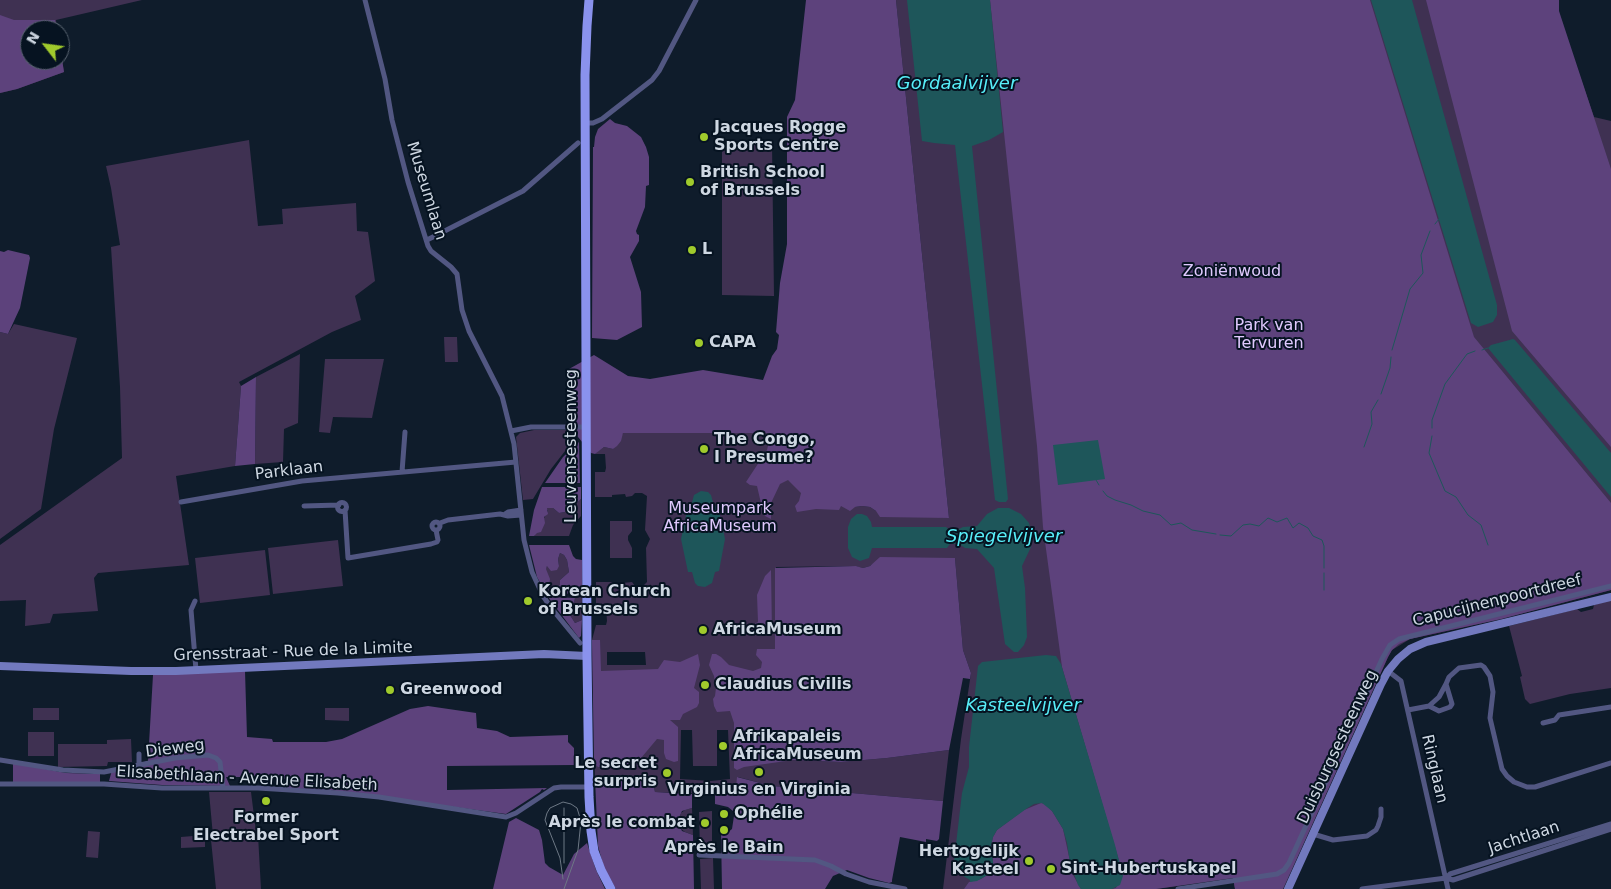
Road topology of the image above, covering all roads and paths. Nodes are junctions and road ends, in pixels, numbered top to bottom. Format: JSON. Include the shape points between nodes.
{"nodes":[{"id":1,"x":366,"y":0,"type":"edge"},
{"id":2,"x":590,"y":0,"type":"edge"},
{"id":3,"x":696,"y":0,"type":"edge"},
{"id":4,"x":586,"y":123,"type":"junction"},
{"id":5,"x":578,"y":143,"type":"dead end"},
{"id":6,"x":427,"y":240,"type":"junction"},
{"id":7,"x":586,"y":427,"type":"junction"},
{"id":8,"x":511,"y":431,"type":"junction"},
{"id":9,"x":405,"y":432,"type":"dead end"},
{"id":10,"x":516,"y":462,"type":"junction"},
{"id":11,"x":402,"y":472,"type":"junction"},
{"id":12,"x":181,"y":502,"type":"dead end"},
{"id":13,"x":304,"y":506,"type":"dead end"},
{"id":14,"x":521,"y":513,"type":"junction"},
{"id":15,"x":1611,"y":586,"type":"edge"},
{"id":16,"x":1611,"y":596,"type":"edge"},
{"id":17,"x":195,"y":601,"type":"dead end"},
{"id":18,"x":580,"y":643,"type":"dead end"},
{"id":19,"x":587,"y":656,"type":"junction"},
{"id":20,"x":0,"y":666,"type":"edge"},
{"id":21,"x":196,"y":670,"type":"junction"},
{"id":22,"x":1388,"y":671,"type":"junction"},
{"id":23,"x":1446,"y":684,"type":"junction"},
{"id":24,"x":1429,"y":706,"type":"junction"},
{"id":25,"x":1611,"y":707,"type":"edge"},
{"id":26,"x":1408,"y":710,"type":"junction"},
{"id":27,"x":1543,"y":723,"type":"dead end"},
{"id":28,"x":139,"y":754,"type":"dead end"},
{"id":29,"x":0,"y":760,"type":"edge"},
{"id":30,"x":1611,"y":763,"type":"edge"},
{"id":31,"x":139,"y":765,"type":"junction"},
{"id":32,"x":104,"y":772,"type":"junction"},
{"id":33,"x":0,"y":784,"type":"edge"},
{"id":34,"x":104,"y":784,"type":"junction"},
{"id":35,"x":589,"y":787,"type":"junction"},
{"id":36,"x":224,"y":788,"type":"junction"},
{"id":37,"x":1381,"y":808,"type":"dead end"},
{"id":38,"x":1611,"y":824,"type":"edge"},
{"id":39,"x":1611,"y":829,"type":"edge"},
{"id":40,"x":1313,"y":834,"type":"junction"},
{"id":41,"x":698,"y":855,"type":"dead end"},
{"id":42,"x":1446,"y":878,"type":"junction"},
{"id":43,"x":611,"y":889,"type":"edge"},
{"id":44,"x":905,"y":889,"type":"edge"},
{"id":45,"x":1178,"y":889,"type":"edge"},
{"id":46,"x":1288,"y":889,"type":"edge"},
{"id":47,"x":1362,"y":889,"type":"edge"},
{"id":48,"x":1448,"y":889,"type":"edge"},
{"id":49,"x":1452,"y":889,"type":"edge"}],
"edges":[{"from":1,"to":6,"type":"street","name":"Museumlaan","via":[[392,120]]},
{"from":2,"to":4,"type":"main road","name":"Leuvensesteenweg","via":[[585,49]]},
{"from":3,"to":4,"type":"street","via":[[652,80],[602,119]]},
{"from":4,"to":7,"type":"main road","name":"Leuvensesteenweg"},
{"from":5,"to":6,"type":"street","via":[[523,191]]},
{"from":6,"to":8,"type":"street","name":"Museumlaan","via":[[431,252],[457,274],[462,310],[469,331],[502,396]]},
{"from":7,"to":8,"type":"street","via":[[531,427]]},
{"from":7,"to":19,"type":"main road","name":"Leuvensesteenweg"},
{"from":8,"to":10,"type":"street","name":"Museumlaan"},
{"from":9,"to":11,"type":"street"},
{"from":10,"to":11,"type":"street","name":"Parklaan"},
{"from":10,"to":14,"type":"street","name":"Museumlaan"},
{"from":11,"to":12,"type":"street","name":"Parklaan","via":[[283,483]]},
{"from":13,"to":14,"type":"street","via":[[338,504],[339,510],[345,510],[348,558],[437,542],[433,523],[437,521]]},
{"from":14,"to":18,"type":"street","name":"Museumlaan","via":[[526,550],[536,583]]},
{"from":15,"to":45,"type":"street","name":"Capucijnenpoortdreef","via":[[1399,639],[1390,645],[1284,870],[1268,876]]},
{"from":16,"to":22,"type":"street","name":"Duisburgsesteenweg","via":[[1426,642],[1398,658]]},
{"from":17,"to":21,"type":"street","via":[[191,610]]},
{"from":19,"to":21,"type":"street","name":"Grensstraat - Rue de la Limite","via":[[544,654]]},
{"from":19,"to":35,"type":"main road","name":"Leuvensesteenweg"},
{"from":20,"to":21,"type":"street","name":"Grensstraat - Rue de la Limite"},
{"from":22,"to":26,"type":"street","name":"Ringlaan","via":[[1401,681]]},
{"from":22,"to":40,"type":"street","name":"Duisburgsesteenweg"},
{"from":23,"to":24,"type":"street"},
{"from":23,"to":24,"type":"street","via":[[1450,707],[1439,711]]},
{"from":23,"to":30,"type":"street","via":[[1459,668],[1481,665],[1487,671],[1493,692],[1490,718],[1502,769],[1514,782],[1534,787]]},
{"from":24,"to":26,"type":"street"},
{"from":25,"to":27,"type":"street","via":[[1559,714],[1555,720]]},
{"from":26,"to":42,"type":"street","name":"Ringlaan"},
{"from":28,"to":31,"type":"street"},
{"from":29,"to":32,"type":"street","name":"Dieweg","via":[[63,770]]},
{"from":31,"to":32,"type":"street","name":"Dieweg"},
{"from":31,"to":36,"type":"street","name":"Dieweg","via":[[175,758],[212,756],[221,765]]},
{"from":32,"to":34,"type":"street"},
{"from":33,"to":34,"type":"street","name":"Elisabethlaan - Avenue Elisabeth"},
{"from":34,"to":36,"type":"street","name":"Elisabethlaan - Avenue Elisabeth"},
{"from":35,"to":36,"type":"street","name":"Elisabethlaan - Avenue Elisabeth","via":[[554,788],[506,817],[361,795]]},
{"from":35,"to":43,"type":"main road","name":"Leuvensesteenweg","via":[[593,846]]},
{"from":37,"to":40,"type":"street","via":[[1376,830],[1367,836],[1333,840]]},
{"from":38,"to":42,"type":"street","name":"Jachtlaan","via":[[1450,874]]},
{"from":39,"to":42,"type":"street","name":"Jachtlaan","via":[[1452,880]]},
{"from":40,"to":46,"type":"street","name":"Duisburgsesteenweg"},
{"from":41,"to":44,"type":"street","via":[[816,860],[869,882]]},
{"from":42,"to":47,"type":"street","name":"Jachtlaan"},
{"from":42,"to":48,"type":"street","name":"Ringlaan"},
{"from":42,"to":49,"type":"street","name":"Ringlaan"}]}
